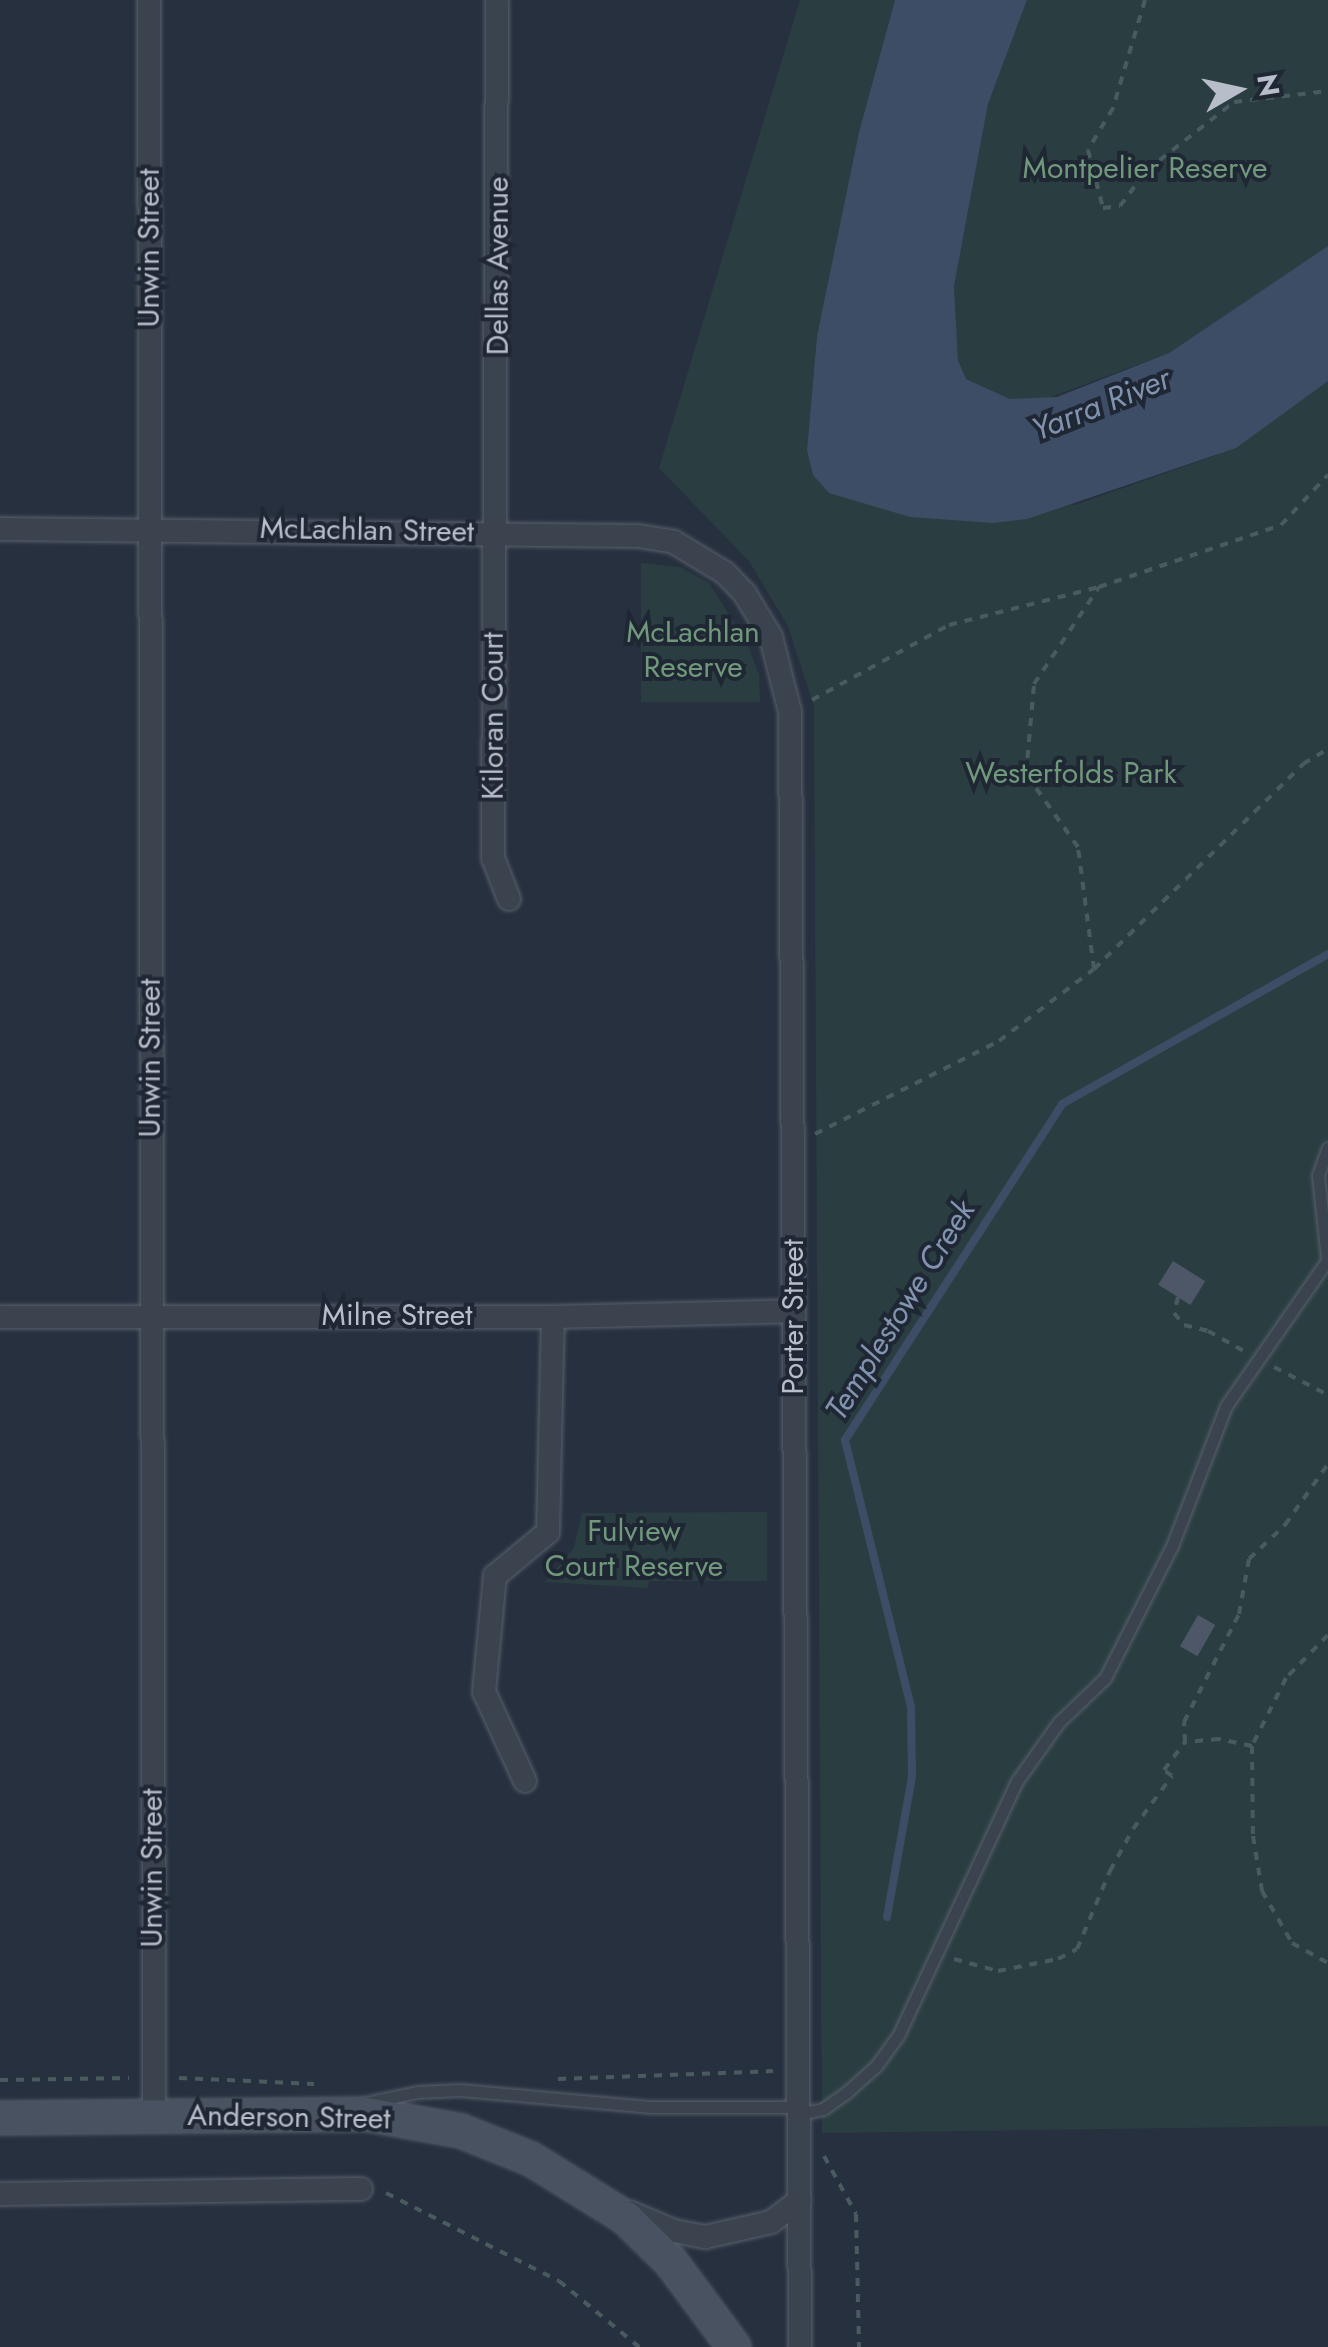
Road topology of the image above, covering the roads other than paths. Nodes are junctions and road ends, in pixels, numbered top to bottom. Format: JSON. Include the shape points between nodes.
{"nodes":[{"id":1,"x":149,"y":0,"type":"edge"},
{"id":2,"x":497,"y":0,"type":"edge"},
{"id":3,"x":149,"y":528,"type":"junction"},
{"id":4,"x":0,"y":529,"type":"edge"},
{"id":5,"x":495,"y":531,"type":"junction"},
{"id":6,"x":726,"y":573,"type":"joint"},
{"id":7,"x":509,"y":899,"type":"dead end"},
{"id":8,"x":1328,"y":1148,"type":"edge"},
{"id":9,"x":1328,"y":1259,"type":"edge"},
{"id":10,"x":793,"y":1310,"type":"junction"},
{"id":11,"x":151,"y":1314,"type":"junction"},
{"id":12,"x":554,"y":1317,"type":"junction"},
{"id":13,"x":0,"y":1318,"type":"edge"},
{"id":14,"x":525,"y":1780,"type":"dead end"},
{"id":15,"x":333,"y":2113,"type":"junction"},
{"id":16,"x":154,"y":2115,"type":"junction"},
{"id":17,"x":799,"y":2116,"type":"junction"},
{"id":18,"x":0,"y":2118,"type":"edge"},
{"id":19,"x":361,"y":2188,"type":"road end"},
{"id":20,"x":0,"y":2194,"type":"edge"},
{"id":21,"x":594,"y":2196,"type":"junction"},
{"id":22,"x":800,"y":2200,"type":"junction"},
{"id":23,"x":734,"y":2347,"type":"edge"},
{"id":24,"x":800,"y":2347,"type":"edge"}],
"edges":[{"from":1,"to":3,"type":"street","name":"Unwin Street"},
{"from":2,"to":5,"type":"street","name":"Dellas Avenue"},
{"from":3,"to":4,"type":"street","name":"McLachlan Street"},
{"from":3,"to":5,"type":"street","name":"McLachlan Street"},
{"from":3,"to":11,"type":"street","name":"Unwin Street"},
{"from":5,"to":6,"type":"street","name":"McLachlan Street","via":[[674,542]]},
{"from":5,"to":7,"type":"street","name":"Kiloran Court","via":[[494,858]]},
{"from":6,"to":10,"type":"street","name":"Porter Street","via":[[772,636],[790,712]]},
{"from":8,"to":9,"type":"lane","via":[[1318,1175]]},
{"from":9,"to":17,"type":"lane","via":[[1226,1406],[1172,1546],[1106,1678],[1060,1722],[1017,1781],[898,2036],[876,2066],[823,2109]]},
{"from":10,"to":12,"type":"street","name":"Milne Street"},
{"from":10,"to":17,"type":"street","name":"Porter Street"},
{"from":11,"to":12,"type":"street","name":"Milne Street"},
{"from":11,"to":13,"type":"street","name":"Milne Street"},
{"from":11,"to":16,"type":"street","name":"Unwin Street"},
{"from":12,"to":14,"type":"street","via":[[548,1532],[495,1576],[484,1692]]},
{"from":15,"to":16,"type":"main road","name":"Anderson Street"},
{"from":15,"to":17,"type":"lane","via":[[408,2094],[460,2090]]},
{"from":15,"to":21,"type":"main road","name":"Anderson Street","via":[[392,2116],[462,2131],[505,2146]]},
{"from":16,"to":18,"type":"main road","name":"Anderson Street"},
{"from":17,"to":22,"type":"street","name":"Porter Street"},
{"from":19,"to":20,"type":"street"},
{"from":21,"to":22,"type":"street","via":[[674,2231],[705,2237],[763,2225]]},
{"from":21,"to":23,"type":"main road","name":"Anderson Street","via":[[672,2262]]},
{"from":22,"to":24,"type":"street","name":"Porter Street"}]}
